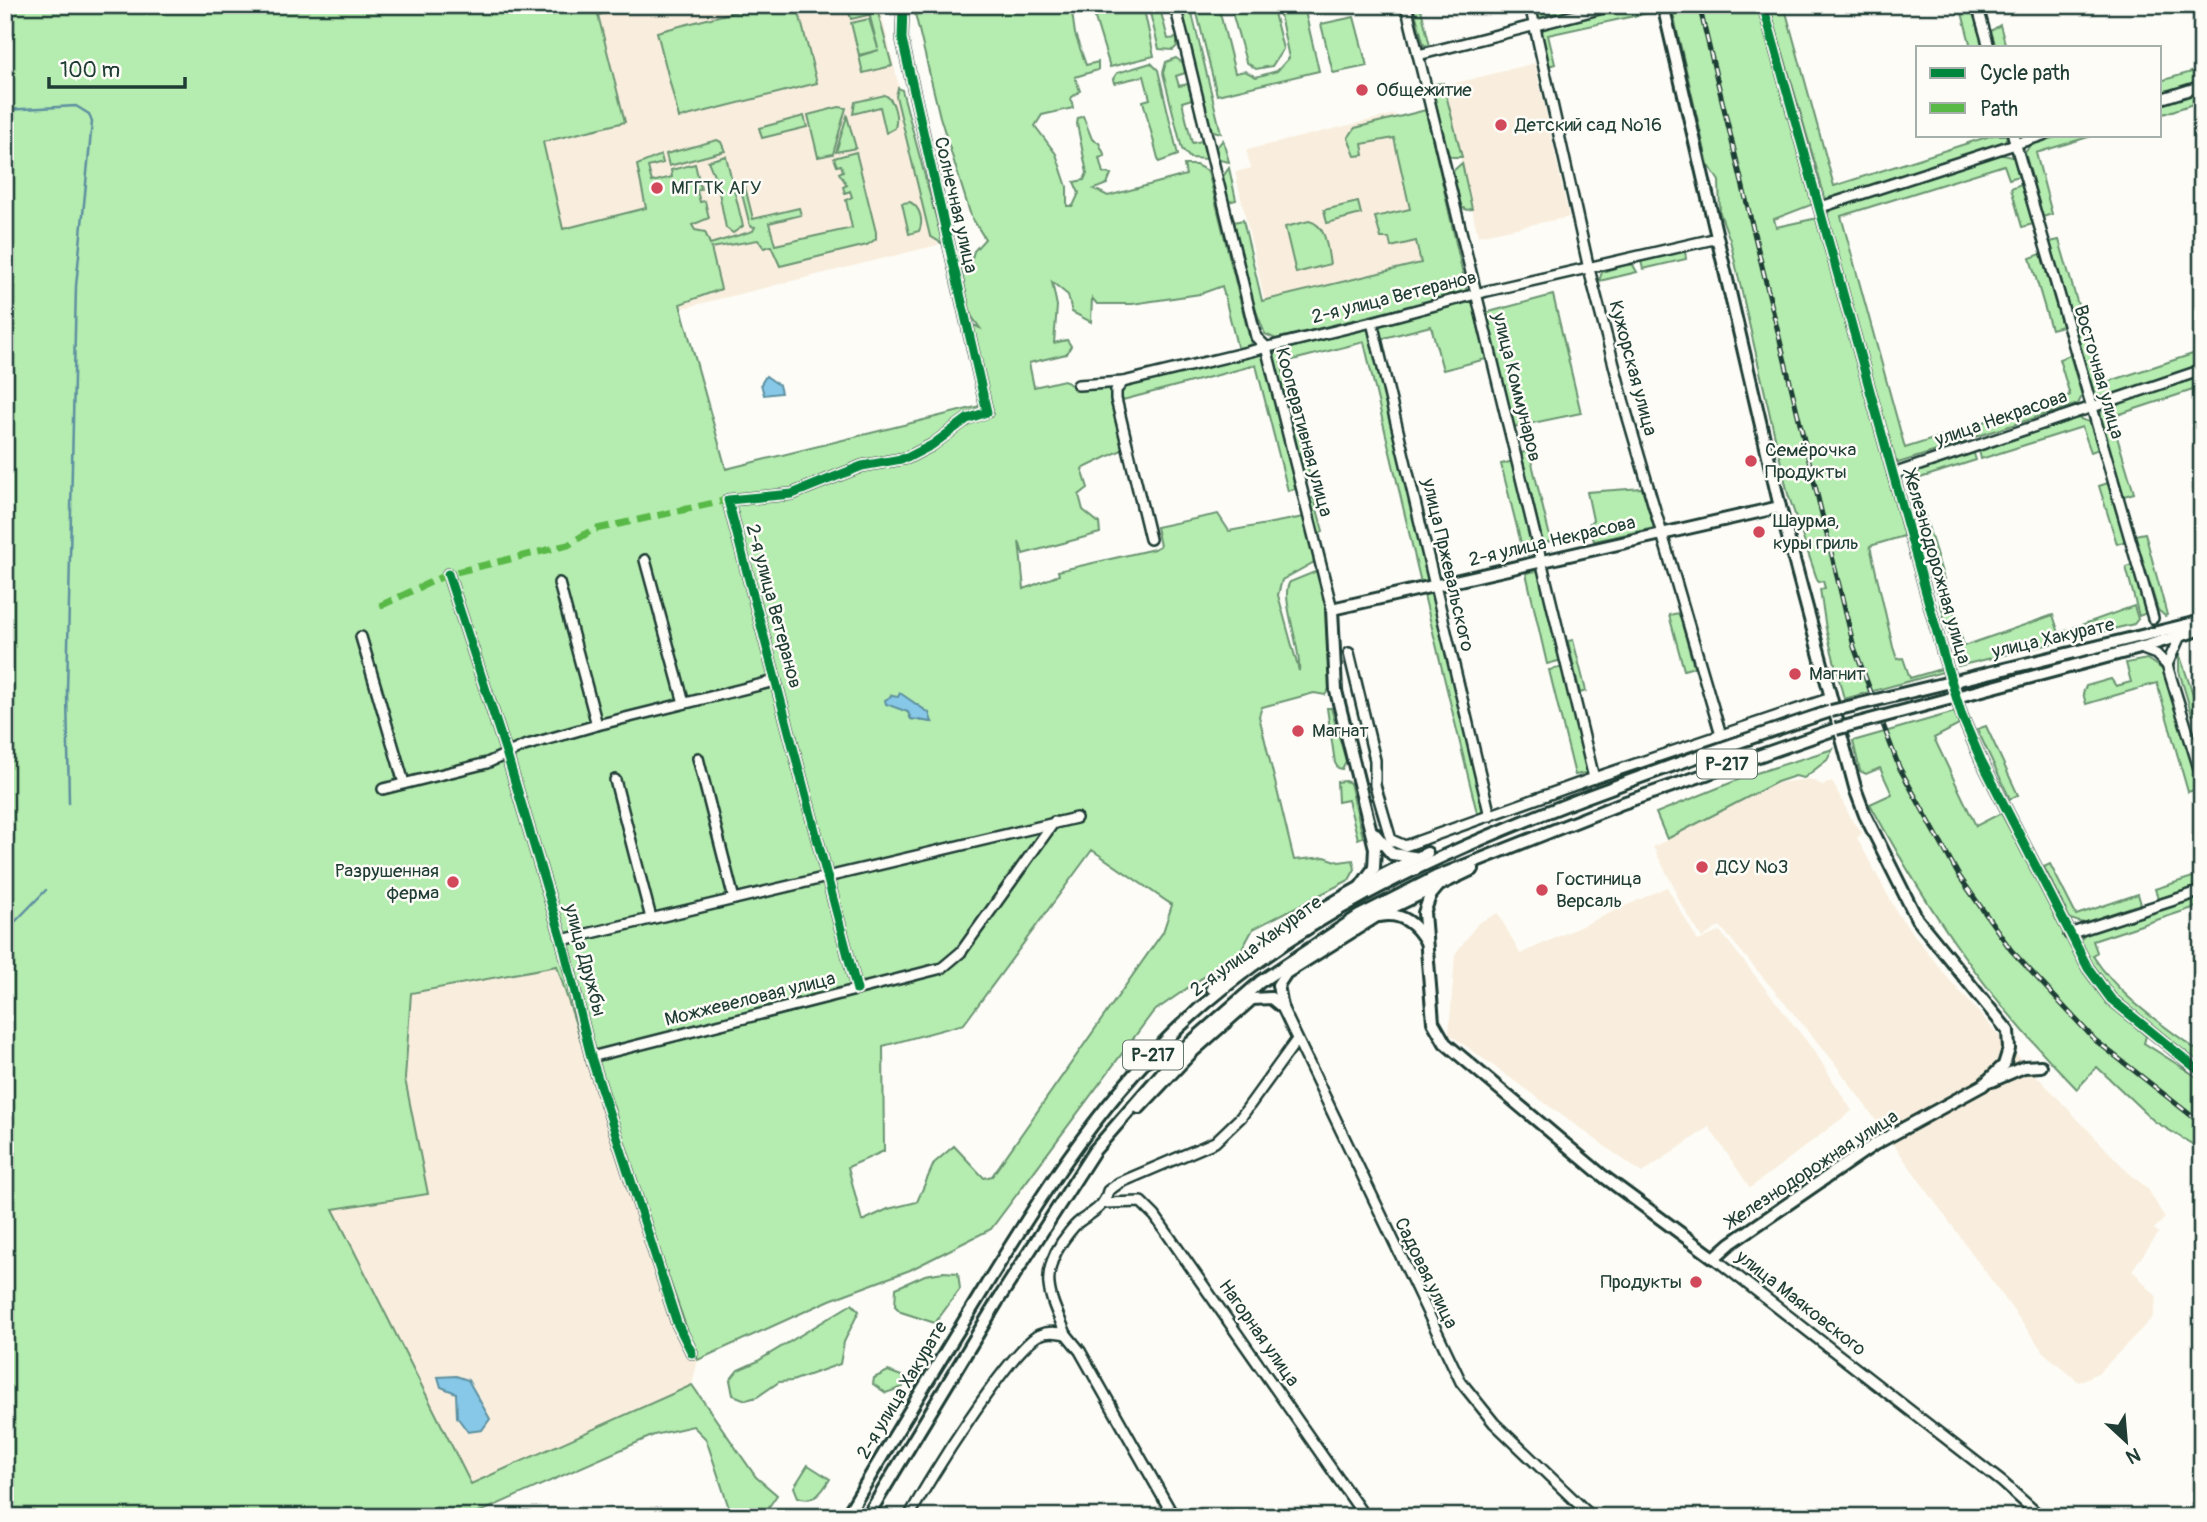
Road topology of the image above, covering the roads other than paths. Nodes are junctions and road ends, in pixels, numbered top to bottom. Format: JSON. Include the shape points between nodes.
{"nodes":[{"id":1,"x":903,"y":5,"type":"edge"},
{"id":2,"x":1175,"y":5,"type":"edge"},
{"id":3,"x":1406,"y":5,"type":"edge"},
{"id":4,"x":1530,"y":5,"type":"edge"},
{"id":5,"x":1615,"y":5,"type":"edge"},
{"id":6,"x":1663,"y":5,"type":"edge"},
{"id":7,"x":1763,"y":5,"type":"edge"},
{"id":8,"x":1978,"y":5,"type":"edge"},
{"id":9,"x":1535,"y":26,"type":"junction"},
{"id":10,"x":1989,"y":46,"type":"edge"},
{"id":11,"x":1418,"y":55,"type":"junction"},
{"id":12,"x":2202,"y":86,"type":"edge"},
{"id":13,"x":2162,"y":98,"type":"edge"},
{"id":14,"x":2036,"y":136,"type":"edge"},
{"id":15,"x":2014,"y":139,"type":"edge"},
{"id":16,"x":1821,"y":207,"type":"junction"},
{"id":17,"x":1718,"y":238,"type":"junction"},
{"id":18,"x":1589,"y":269,"type":"junction"},
{"id":19,"x":1477,"y":294,"type":"junction"},
{"id":20,"x":1373,"y":322,"type":"junction"},
{"id":21,"x":1266,"y":347,"type":"junction"},
{"id":22,"x":2202,"y":370,"type":"edge"},
{"id":23,"x":1123,"y":382,"type":"junction"},
{"id":24,"x":1078,"y":386,"type":"dead end"},
{"id":25,"x":2091,"y":406,"type":"junction"},
{"id":26,"x":987,"y":412,"type":"joint"},
{"id":27,"x":1893,"y":474,"type":"junction"},
{"id":28,"x":1780,"y":507,"type":"junction"},
{"id":29,"x":1661,"y":533,"type":"junction"},
{"id":30,"x":1150,"y":539,"type":"dead end"},
{"id":31,"x":645,"y":560,"type":"dead end"},
{"id":32,"x":1542,"y":560,"type":"junction"},
{"id":33,"x":448,"y":574,"type":"dead end"},
{"id":34,"x":559,"y":583,"type":"dead end"},
{"id":35,"x":1435,"y":587,"type":"junction"},
{"id":36,"x":1332,"y":609,"type":"junction"},
{"id":37,"x":2153,"y":618,"type":"junction"},
{"id":38,"x":2202,"y":621,"type":"edge"},
{"id":39,"x":2202,"y":629,"type":"edge"},
{"id":40,"x":2177,"y":633,"type":"junction"},
{"id":41,"x":362,"y":637,"type":"dead end"},
{"id":42,"x":2139,"y":640,"type":"junction"},
{"id":43,"x":1349,"y":653,"type":"dead end"},
{"id":44,"x":2167,"y":665,"type":"junction"},
{"id":45,"x":775,"y":681,"type":"junction"},
{"id":46,"x":1831,"y":698,"type":"junction"},
{"id":47,"x":684,"y":703,"type":"junction"},
{"id":48,"x":1831,"y":711,"type":"joint"},
{"id":49,"x":597,"y":725,"type":"junction"},
{"id":50,"x":1836,"y":729,"type":"joint"},
{"id":51,"x":1721,"y":735,"type":"junction"},
{"id":52,"x":507,"y":755,"type":"junction"},
{"id":53,"x":698,"y":758,"type":"dead end"},
{"id":54,"x":1594,"y":778,"type":"junction"},
{"id":55,"x":2202,"y":778,"type":"edge"},
{"id":56,"x":615,"y":780,"type":"dead end"},
{"id":57,"x":404,"y":783,"type":"junction"},
{"id":58,"x":383,"y":789,"type":"dead end"},
{"id":59,"x":1490,"y":816,"type":"junction"},
{"id":60,"x":1076,"y":818,"type":"dead end"},
{"id":61,"x":1054,"y":822,"type":"junction"},
{"id":62,"x":1372,"y":831,"type":"junction"},
{"id":63,"x":1498,"y":832,"type":"junction"},
{"id":64,"x":1504,"y":849,"type":"junction"},
{"id":65,"x":1427,"y":853,"type":"junction"},
{"id":66,"x":825,"y":877,"type":"junction"},
{"id":67,"x":1440,"y":884,"type":"junction"},
{"id":68,"x":1360,"y":886,"type":"junction"},
{"id":69,"x":2202,"y":891,"type":"edge"},
{"id":70,"x":1350,"y":896,"type":"junction"},
{"id":71,"x":734,"y":899,"type":"junction"},
{"id":72,"x":651,"y":918,"type":"junction"},
{"id":73,"x":1364,"y":920,"type":"junction"},
{"id":74,"x":2070,"y":934,"type":"junction"},
{"id":75,"x":562,"y":940,"type":"junction"},
{"id":76,"x":1430,"y":952,"type":"junction"},
{"id":77,"x":1286,"y":973,"type":"junction"},
{"id":78,"x":857,"y":990,"type":"junction"},
{"id":79,"x":1252,"y":999,"type":"junction"},
{"id":80,"x":1282,"y":1007,"type":"junction"},
{"id":81,"x":1296,"y":1041,"type":"junction"},
{"id":82,"x":591,"y":1058,"type":"junction"},
{"id":83,"x":2041,"y":1066,"type":"dead end"},
{"id":84,"x":2202,"y":1073,"type":"edge"},
{"id":85,"x":1983,"y":1085,"type":"junction"},
{"id":86,"x":1076,"y":1178,"type":"junction"},
{"id":87,"x":1105,"y":1203,"type":"junction"},
{"id":88,"x":1714,"y":1258,"type":"junction"},
{"id":89,"x":1066,"y":1334,"type":"junction"},
{"id":90,"x":692,"y":1353,"type":"dead end"},
{"id":91,"x":927,"y":1419,"type":"junction"},
{"id":92,"x":912,"y":1515,"type":"edge"},
{"id":93,"x":846,"y":1517,"type":"edge"},
{"id":94,"x":867,"y":1517,"type":"edge"},
{"id":95,"x":875,"y":1517,"type":"edge"},
{"id":96,"x":1174,"y":1517,"type":"edge"},
{"id":97,"x":1366,"y":1517,"type":"edge"},
{"id":98,"x":1592,"y":1517,"type":"edge"},
{"id":99,"x":2041,"y":1517,"type":"edge"}],
"edges":[{"from":1,"to":26,"type":"street","name":"Солнечная улица","via":[[902,39]]},
{"from":2,"to":21,"type":"street","name":"Кооперативная улица","via":[[1256,337]]},
{"from":3,"to":11,"type":"street","name":"улица Коммунаров"},
{"from":4,"to":9,"type":"street","name":"Кужорская улица"},
{"from":5,"to":9,"type":"street"},
{"from":6,"to":17,"type":"main road","name":"Железнодорожная улица"},
{"from":7,"to":16,"type":"street","name":"Железнодорожная улица"},
{"from":8,"to":10,"type":"street"},
{"from":9,"to":11,"type":"street"},
{"from":9,"to":18,"type":"street","name":"Кужорская улица"},
{"from":11,"to":19,"type":"street","name":"улица Коммунаров"},
{"from":12,"to":13,"type":"street"},
{"from":14,"to":15,"type":"street"},
{"from":15,"to":16,"type":"street"},
{"from":15,"to":25,"type":"street","name":"Восточная улица"},
{"from":16,"to":27,"type":"street","name":"Железнодорожная улица"},
{"from":17,"to":18,"type":"street","name":"2-я улица Ветеранов"},
{"from":17,"to":28,"type":"main road","name":"Железнодорожная улица"},
{"from":18,"to":19,"type":"street","name":"2-я улица Ветеранов"},
{"from":18,"to":29,"type":"street","name":"Кужорская улица"},
{"from":19,"to":20,"type":"street","name":"2-я улица Ветеранов"},
{"from":19,"to":32,"type":"street","name":"улица Коммунаров"},
{"from":20,"to":21,"type":"street","name":"2-я улица Ветеранов"},
{"from":20,"to":35,"type":"street","name":"улица Пржевальского"},
{"from":21,"to":23,"type":"street","name":"2-я улица Ветеранов"},
{"from":21,"to":36,"type":"street","name":"Кооперативная улица"},
{"from":22,"to":25,"type":"street","name":"улица Некрасова"},
{"from":23,"to":24,"type":"street","name":"2-я улица Ветеранов"},
{"from":23,"to":30,"type":"street","via":[[1116,399]]},
{"from":25,"to":27,"type":"street","name":"улица Некрасова"},
{"from":25,"to":37,"type":"street","name":"Восточная улица"},
{"from":26,"to":45,"type":"street","name":"2-я улица Ветеранов","via":[[967,419],[907,458],[862,466],[792,494],[728,500]]},
{"from":27,"to":74,"type":"street","name":"Железнодорожная улица","via":[[1966,727]]},
{"from":28,"to":29,"type":"main road","name":"2-я улица Некрасова"},
{"from":28,"to":46,"type":"main road","name":"Железнодорожная улица"},
{"from":29,"to":32,"type":"main road","name":"2-я улица Некрасова"},
{"from":29,"to":51,"type":"street","name":"Кужорская улица"},
{"from":31,"to":47,"type":"street"},
{"from":32,"to":35,"type":"main road","name":"2-я улица Некрасова"},
{"from":32,"to":54,"type":"street","name":"улица Коммунаров"},
{"from":33,"to":52,"type":"street","name":"улица Дружбы"},
{"from":34,"to":49,"type":"street"},
{"from":35,"to":36,"type":"main road","name":"2-я улица Некрасова"},
{"from":35,"to":59,"type":"street","name":"улица Пржевальского"},
{"from":36,"to":62,"type":"main road","name":"Кооперативная улица","via":[[1336,691]]},
{"from":37,"to":40,"type":"street"},
{"from":37,"to":42,"type":"street"},
{"from":38,"to":40,"type":"main road","name":"улица Хакурате"},
{"from":39,"to":40,"type":"main road","name":"улица Хакурате"},
{"from":40,"to":42,"type":"main road","name":"улица Хакурате"},
{"from":40,"to":44,"type":"street"},
{"from":41,"to":57,"type":"street"},
{"from":42,"to":44,"type":"street"},
{"from":42,"to":48,"type":"main road","name":"улица Хакурате","bridge":true},
{"from":42,"to":50,"type":"main road","name":"улица Хакурате","bridge":true},
{"from":43,"to":59,"type":"street","via":[[1375,760],[1375,785],[1391,840],[1405,846]]},
{"from":44,"to":55,"type":"street"},
{"from":45,"to":47,"type":"street"},
{"from":45,"to":66,"type":"street","name":"2-я улица Ветеранов"},
{"from":46,"to":51,"type":"street"},
{"from":46,"to":85,"type":"main road","name":"Железнодорожная улица","via":[[1865,815],[1917,919],[2008,1031],[2004,1065]]},
{"from":47,"to":49,"type":"street"},
{"from":48,"to":63,"type":"main road","name":"2-я улица Хакурате","number":"Р-217"},
{"from":49,"to":52,"type":"street"},
{"from":50,"to":64,"type":"main road","name":"2-я улица Хакурате","number":"Р-217"},
{"from":51,"to":54,"type":"street"},
{"from":52,"to":57,"type":"street"},
{"from":52,"to":75,"type":"street","name":"улица Дружбы"},
{"from":53,"to":71,"type":"street"},
{"from":54,"to":59,"type":"street"},
{"from":56,"to":72,"type":"street"},
{"from":57,"to":58,"type":"street"},
{"from":60,"to":61,"type":"street"},
{"from":61,"to":66,"type":"street"},
{"from":61,"to":78,"type":"street","name":"Можжевеловая улица","via":[[952,962]]},
{"from":62,"to":65,"type":"main road","via":[[1392,854],[1409,858]]},
{"from":62,"to":68,"type":"main road","via":[[1374,868]]},
{"from":63,"to":65,"type":"main road"},
{"from":63,"to":70,"type":"main road","name":"2-я улица Хакурате","number":"Р-217"},
{"from":64,"to":67,"type":"main road"},
{"from":64,"to":73,"type":"main road","name":"2-я улица Хакурате","number":"Р-217","via":[[1436,877]]},
{"from":65,"to":68,"type":"main road"},
{"from":66,"to":71,"type":"street"},
{"from":66,"to":78,"type":"street","name":"2-я улица Ветеранов"},
{"from":67,"to":73,"type":"main road"},
{"from":67,"to":76,"type":"main road","name":"улица Маяковского","via":[[1426,904]]},
{"from":68,"to":70,"type":"main road"},
{"from":69,"to":74,"type":"street"},
{"from":70,"to":93,"type":"main road","name":"2-я улица Хакурате","number":"Р-217","via":[[1216,993],[1171,1035],[1092,1125]]},
{"from":71,"to":72,"type":"street"},
{"from":72,"to":75,"type":"street"},
{"from":73,"to":76,"type":"main road","via":[[1388,914],[1402,917],[1415,926]]},
{"from":73,"to":77,"type":"main road"},
{"from":73,"to":86,"type":"main road","name":"2-я улица Хакурате","number":"Р-217","via":[[1278,969],[1215,1019],[1144,1091]]},
{"from":74,"to":84,"type":"street","name":"Железнодорожная улица","via":[[2111,999]]},
{"from":75,"to":82,"type":"street","name":"улица Дружбы"},
{"from":76,"to":88,"type":"main road","name":"улица Маяковского","via":[[1433,1022],[1445,1043],[1603,1176]]},
{"from":77,"to":79,"type":"main road"},
{"from":77,"to":80,"type":"main road","via":[[1278,985]]},
{"from":78,"to":82,"type":"street","name":"Можжевеловая улица"},
{"from":79,"to":80,"type":"main road","via":[[1271,998]]},
{"from":79,"to":86,"type":"main road","via":[[1191,1053]]},
{"from":80,"to":81,"type":"street","name":"Садовая улица"},
{"from":81,"to":87,"type":"street","via":[[1229,1131],[1199,1150],[1119,1183],[1108,1191]]},
{"from":81,"to":98,"type":"street","name":"Садовая улица","via":[[1461,1382],[1494,1423]]},
{"from":82,"to":90,"type":"street","name":"улица Дружбы","via":[[677,1323]]},
{"from":83,"to":85,"type":"main road","via":[[2024,1067]]},
{"from":85,"to":88,"type":"main road","name":"Железнодорожная улица","via":[[1875,1144]]},
{"from":86,"to":91,"type":"main road","name":"2-я улица Хакурате","number":"Р-217"},
{"from":87,"to":89,"type":"street","via":[[1073,1226],[1047,1274]]},
{"from":87,"to":97,"type":"street","name":"Нагорная улица","via":[[1141,1202],[1155,1216]]},
{"from":88,"to":99,"type":"street","name":"улица Маяковского"},
{"from":89,"to":92,"type":"street","via":[[1040,1335],[1019,1353],[965,1428]]},
{"from":89,"to":96,"type":"street"},
{"from":91,"to":94,"type":"main road","name":"2-я улица Хакурате","number":"Р-217"},
{"from":91,"to":95,"type":"street"}]}
